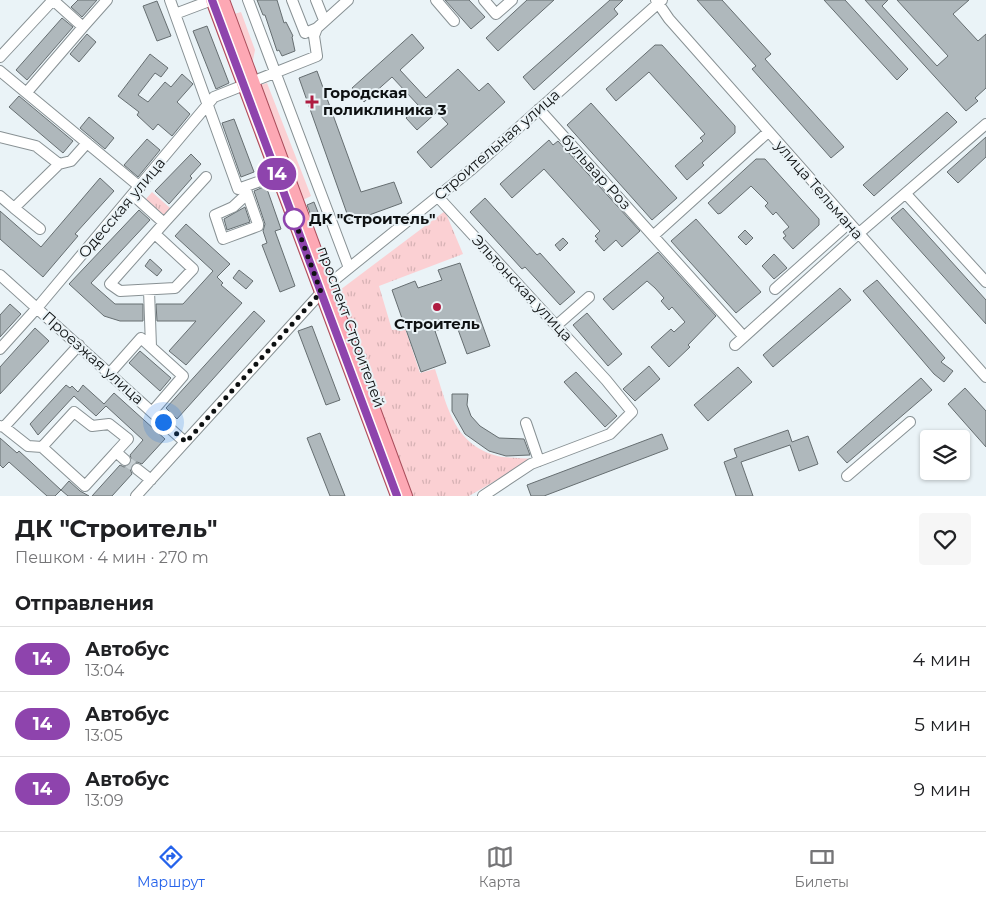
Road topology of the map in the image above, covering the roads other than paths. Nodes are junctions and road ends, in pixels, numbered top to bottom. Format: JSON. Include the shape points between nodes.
{"nodes":[{"id":1,"x":53,"y":0,"type":"edge"},
{"id":2,"x":107,"y":0,"type":"edge"},
{"id":3,"x":170,"y":0,"type":"edge"},
{"id":4,"x":212,"y":0,"type":"edge"},
{"id":5,"x":223,"y":0,"type":"edge"},
{"id":6,"x":248,"y":0,"type":"edge"},
{"id":7,"x":292,"y":0,"type":"edge"},
{"id":8,"x":316,"y":0,"type":"edge"},
{"id":9,"x":348,"y":0,"type":"edge"},
{"id":10,"x":436,"y":0,"type":"edge"},
{"id":11,"x":484,"y":0,"type":"edge"},
{"id":12,"x":512,"y":0,"type":"edge"},
{"id":13,"x":659,"y":1,"type":"edge"},
{"id":14,"x":175,"y":14,"type":"junction"},
{"id":15,"x":454,"y":21,"type":"dead end"},
{"id":16,"x":320,"y":24,"type":"junction"},
{"id":17,"x":83,"y":27,"type":"junction"},
{"id":18,"x":0,"y":57,"type":"edge"},
{"id":19,"x":0,"y":71,"type":"edge"},
{"id":20,"x":275,"y":72,"type":"junction"},
{"id":21,"x":248,"y":83,"type":"junction"},
{"id":22,"x":27,"y":92,"type":"junction"},
{"id":23,"x":208,"y":104,"type":"junction"},
{"id":24,"x":539,"y":109,"type":"junction"},
{"id":25,"x":986,"y":124,"type":"edge"},
{"id":26,"x":768,"y":132,"type":"junction"},
{"id":27,"x":0,"y":137,"type":"edge"},
{"id":28,"x":87,"y":143,"type":"junction"},
{"id":29,"x":59,"y":164,"type":"junction"},
{"id":30,"x":277,"y":175,"type":"junction"},
{"id":31,"x":206,"y":177,"type":"dead end"},
{"id":32,"x":246,"y":190,"type":"junction"},
{"id":33,"x":136,"y":191,"type":"junction"},
{"id":34,"x":906,"y":194,"type":"junction"},
{"id":35,"x":0,"y":196,"type":"edge"},
{"id":36,"x":438,"y":197,"type":"junction"},
{"id":37,"x":14,"y":208,"type":"junction"},
{"id":38,"x":164,"y":223,"type":"junction"},
{"id":39,"x":849,"y":223,"type":"junction"},
{"id":40,"x":40,"y":229,"type":"dead end"},
{"id":41,"x":155,"y":234,"type":"junction"},
{"id":42,"x":858,"y":234,"type":"junction"},
{"id":43,"x":653,"y":236,"type":"junction"},
{"id":44,"x":350,"y":268,"type":"junction"},
{"id":45,"x":0,"y":274,"type":"edge"},
{"id":46,"x":986,"y":282,"type":"edge"},
{"id":47,"x":324,"y":289,"type":"junction"},
{"id":48,"x":775,"y":289,"type":"dead end"},
{"id":49,"x":149,"y":290,"type":"junction"},
{"id":50,"x":589,"y":297,"type":"dead end"},
{"id":51,"x":37,"y":308,"type":"junction"},
{"id":52,"x":557,"y":326,"type":"junction"},
{"id":53,"x":744,"y":337,"type":"junction"},
{"id":54,"x":79,"y":345,"type":"junction"},
{"id":55,"x":735,"y":345,"type":"dead end"},
{"id":56,"x":151,"y":347,"type":"junction"},
{"id":57,"x":0,"y":348,"type":"edge"},
{"id":58,"x":110,"y":373,"type":"junction"},
{"id":59,"x":986,"y":377,"type":"edge"},
{"id":60,"x":152,"y":412,"type":"junction"},
{"id":61,"x":910,"y":422,"type":"dead end"},
{"id":62,"x":526,"y":423,"type":"dead end"},
{"id":63,"x":2,"y":427,"type":"edge"},
{"id":64,"x":186,"y":442,"type":"junction"},
{"id":65,"x":42,"y":447,"type":"junction"},
{"id":66,"x":116,"y":452,"type":"junction"},
{"id":67,"x":125,"y":460,"type":"tunnel mouth"},
{"id":68,"x":539,"y":462,"type":"junction"},
{"id":69,"x":137,"y":469,"type":"tunnel mouth"},
{"id":70,"x":847,"y":476,"type":"dead end"},
{"id":71,"x":151,"y":480,"type":"junction"},
{"id":72,"x":136,"y":496,"type":"edge"},
{"id":73,"x":397,"y":496,"type":"edge"},
{"id":74,"x":406,"y":496,"type":"edge"},
{"id":75,"x":483,"y":496,"type":"edge"}],
"edges":[{"from":1,"to":17,"type":"street"},
{"from":1,"to":18,"type":"street"},
{"from":2,"to":17,"type":"street"},
{"from":3,"to":14,"type":"street"},
{"from":4,"to":14,"type":"street"},
{"from":4,"to":21,"type":"main road","name":"проспект Строителей"},
{"from":5,"to":21,"type":"main road","name":"проспект Строителей"},
{"from":6,"to":20,"type":"street"},
{"from":7,"to":16,"type":"street","via":[[305,33]]},
{"from":8,"to":16,"type":"street"},
{"from":9,"to":16,"type":"street"},
{"from":10,"to":15,"type":"street"},
{"from":11,"to":12,"type":"street","via":[[496,14]]},
{"from":13,"to":24,"type":"street","name":"Строительная улица"},
{"from":13,"to":26,"type":"street","name":"улица Тельмана","via":[[669,19]]},
{"from":14,"to":23,"type":"street"},
{"from":16,"to":20,"type":"street","name":"Одесская улица","via":[[314,36],[316,56]]},
{"from":17,"to":22,"type":"street"},
{"from":19,"to":22,"type":"street"},
{"from":20,"to":21,"type":"street","name":"Одесская улица"},
{"from":20,"to":44,"type":"street"},
{"from":21,"to":23,"type":"street","name":"Одесская улица","via":[[214,97]]},
{"from":21,"to":30,"type":"main road","name":"проспект Строителей"},
{"from":21,"to":47,"type":"main road","name":"проспект Строителей"},
{"from":22,"to":28,"type":"street"},
{"from":23,"to":32,"type":"street","via":[[238,189]]},
{"from":23,"to":33,"type":"street","name":"Одесская улица"},
{"from":24,"to":36,"type":"street","name":"Строительная улица"},
{"from":24,"to":43,"type":"street","name":"бульвар Роз"},
{"from":25,"to":34,"type":"street"},
{"from":26,"to":39,"type":"street","name":"улица Тельмана"},
{"from":26,"to":43,"type":"street"},
{"from":27,"to":29,"type":"street","via":[[36,146]]},
{"from":28,"to":29,"type":"street","via":[[71,161]]},
{"from":28,"to":33,"type":"street"},
{"from":29,"to":37,"type":"street"},
{"from":30,"to":32,"type":"street"},
{"from":30,"to":47,"type":"main road","name":"проспект Строителей"},
{"from":31,"to":38,"type":"street"},
{"from":32,"to":32,"type":"street","via":[[258,226],[223,239],[215,215],[233,207]]},
{"from":33,"to":38,"type":"street"},
{"from":33,"to":51,"type":"street","name":"Одесская улица"},
{"from":34,"to":42,"type":"street"},
{"from":34,"to":46,"type":"street"},
{"from":35,"to":37,"type":"street"},
{"from":36,"to":44,"type":"street","name":"Строительная улица"},
{"from":36,"to":52,"type":"street","name":"Эльтонская улица"},
{"from":37,"to":40,"type":"street"},
{"from":38,"to":41,"type":"street"},
{"from":39,"to":42,"type":"street","name":"улица Тельмана"},
{"from":39,"to":48,"type":"street"},
{"from":41,"to":49,"type":"street","via":[[193,269],[175,288]]},
{"from":41,"to":49,"type":"street","via":[[110,284],[120,291]]},
{"from":42,"to":53,"type":"street"},
{"from":42,"to":59,"type":"street","name":"улица Тельмана"},
{"from":43,"to":53,"type":"street","name":"бульвар Роз"},
{"from":44,"to":47,"type":"street","name":"Строительная улица"},
{"from":45,"to":51,"type":"street","name":"Проезжая улица"},
{"from":47,"to":64,"type":"street","name":"Строительная улица"},
{"from":47,"to":73,"type":"main road","name":"проспект Строителей"},
{"from":47,"to":74,"type":"main road","name":"проспект Строителей"},
{"from":49,"to":56,"type":"street"},
{"from":50,"to":52,"type":"street"},
{"from":51,"to":54,"type":"street","name":"Проезжая улица"},
{"from":51,"to":57,"type":"street","name":"Одесская улица"},
{"from":52,"to":68,"type":"street","name":"Эльтонская улица","via":[[632,412],[610,434]]},
{"from":53,"to":55,"type":"street"},
{"from":54,"to":58,"type":"street","name":"Проезжая улица"},
{"from":54,"to":63,"type":"street"},
{"from":56,"to":58,"type":"street","via":[[141,338]]},
{"from":56,"to":60,"type":"street","via":[[183,376]]},
{"from":58,"to":60,"type":"street","name":"Проезжая улица"},
{"from":60,"to":64,"type":"street","name":"Проезжая улица"},
{"from":61,"to":70,"type":"street"},
{"from":62,"to":68,"type":"street"},
{"from":63,"to":65,"type":"street","via":[[28,446]]},
{"from":64,"to":71,"type":"street","name":"Строительная улица"},
{"from":65,"to":66,"type":"street","via":[[85,486]]},
{"from":65,"to":66,"type":"street","via":[[74,412],[92,426],[109,424],[128,440]]},
{"from":66,"to":67,"type":"street"},
{"from":68,"to":75,"type":"street"},
{"from":69,"to":71,"type":"street"},
{"from":71,"to":72,"type":"street","name":"Строительная улица"}]}
